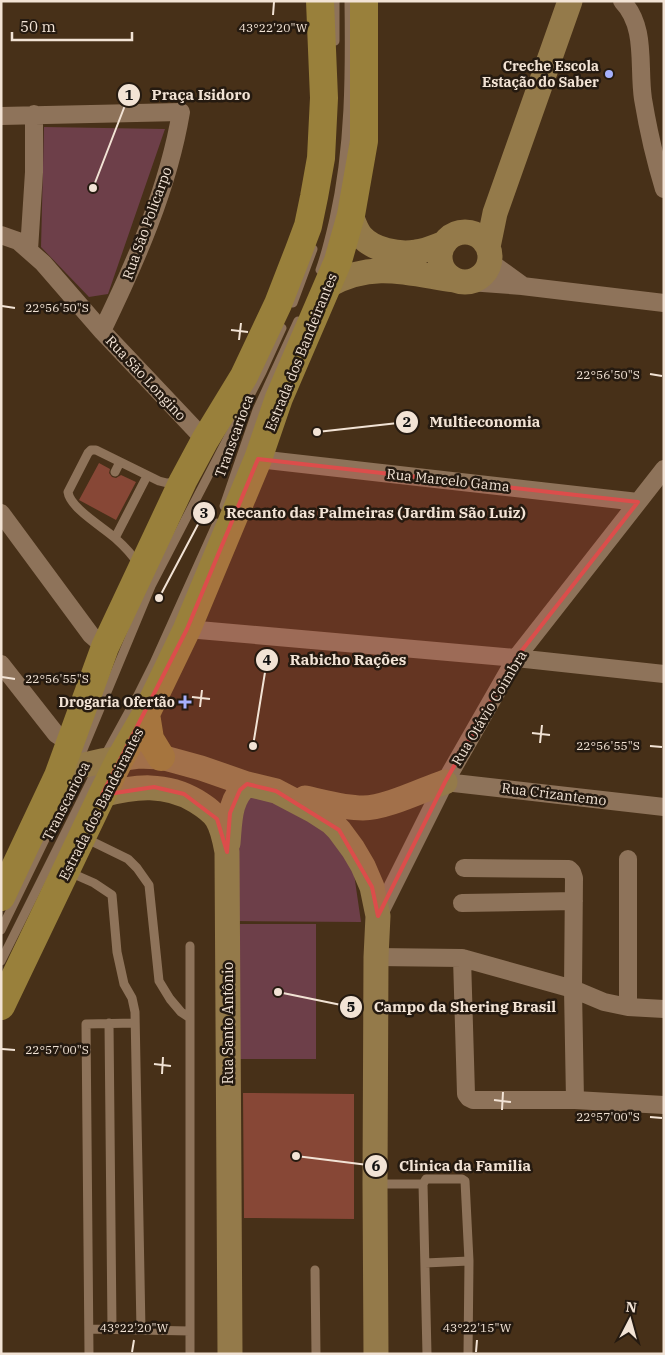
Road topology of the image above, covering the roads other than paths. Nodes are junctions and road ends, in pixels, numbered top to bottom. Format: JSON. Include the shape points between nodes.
{"nodes":[{"id":1,"x":320,"y":1,"type":"edge"},
{"id":2,"x":335,"y":1,"type":"edge"},
{"id":3,"x":349,"y":1,"type":"edge"},
{"id":4,"x":364,"y":1,"type":"edge"},
{"id":5,"x":570,"y":1,"type":"edge"},
{"id":6,"x":622,"y":1,"type":"edge"},
{"id":7,"x":335,"y":47,"type":"dead end"},
{"id":8,"x":34,"y":114,"type":"junction"},
{"id":9,"x":1,"y":116,"type":"edge"},
{"id":10,"x":664,"y":189,"type":"edge"},
{"id":11,"x":495,"y":212,"type":"junction"},
{"id":12,"x":351,"y":215,"type":"junction"},
{"id":13,"x":1,"y":236,"type":"edge"},
{"id":14,"x":452,"y":238,"type":"junction"},
{"id":15,"x":316,"y":240,"type":"dead end"},
{"id":16,"x":29,"y":250,"type":"junction"},
{"id":17,"x":489,"y":254,"type":"junction"},
{"id":18,"x":461,"y":281,"type":"junction"},
{"id":19,"x":322,"y":283,"type":"junction"},
{"id":20,"x":522,"y":286,"type":"junction"},
{"id":21,"x":664,"y":303,"type":"edge"},
{"id":22,"x":301,"y":313,"type":"dead end"},
{"id":23,"x":102,"y":331,"type":"junction"},
{"id":24,"x":205,"y":440,"type":"junction"},
{"id":25,"x":258,"y":459,"type":"junction"},
{"id":26,"x":120,"y":462,"type":"junction"},
{"id":27,"x":664,"y":469,"type":"edge"},
{"id":28,"x":115,"y":472,"type":"dead end"},
{"id":29,"x":147,"y":476,"type":"junction"},
{"id":30,"x":183,"y":481,"type":"junction"},
{"id":31,"x":638,"y":502,"type":"junction"},
{"id":32,"x":97,"y":510,"type":"dead end"},
{"id":33,"x":1,"y":513,"type":"edge"},
{"id":34,"x":92,"y":520,"type":"junction"},
{"id":35,"x":115,"y":538,"type":"junction"},
{"id":36,"x":142,"y":570,"type":"junction"},
{"id":37,"x":187,"y":629,"type":"junction"},
{"id":38,"x":105,"y":647,"type":"junction"},
{"id":39,"x":516,"y":658,"type":"junction"},
{"id":40,"x":1,"y":664,"type":"edge"},
{"id":41,"x":664,"y":674,"type":"edge"},
{"id":42,"x":146,"y":714,"type":"junction"},
{"id":43,"x":161,"y":757,"type":"junction"},
{"id":44,"x":111,"y":760,"type":"junction"},
{"id":45,"x":68,"y":762,"type":"junction"},
{"id":46,"x":201,"y":768,"type":"junction"},
{"id":47,"x":445,"y":782,"type":"junction"},
{"id":48,"x":247,"y":784,"type":"junction"},
{"id":49,"x":276,"y":791,"type":"junction"},
{"id":50,"x":102,"y":795,"type":"junction"},
{"id":51,"x":196,"y":801,"type":"junction"},
{"id":52,"x":664,"y":807,"type":"edge"},
{"id":53,"x":82,"y":837,"type":"junction"},
{"id":54,"x":227,"y":852,"type":"junction"},
{"id":55,"x":628,"y":859,"type":"dead end"},
{"id":56,"x":464,"y":868,"type":"dead end"},
{"id":57,"x":67,"y":871,"type":"junction"},
{"id":58,"x":1,"y":897,"type":"edge"},
{"id":59,"x":574,"y":901,"type":"junction"},
{"id":60,"x":462,"y":903,"type":"dead end"},
{"id":61,"x":378,"y":916,"type":"junction"},
{"id":62,"x":1,"y":930,"type":"edge"},
{"id":63,"x":190,"y":946,"type":"dead end"},
{"id":64,"x":376,"y":957,"type":"junction"},
{"id":65,"x":462,"y":958,"type":"junction"},
{"id":66,"x":1,"y":961,"type":"edge"},
{"id":67,"x":573,"y":989,"type":"junction"},
{"id":68,"x":1,"y":1006,"type":"edge"},
{"id":69,"x":628,"y":1007,"type":"junction"},
{"id":70,"x":664,"y":1009,"type":"edge"},
{"id":71,"x":190,"y":1018,"type":"junction"},
{"id":72,"x":109,"y":1023,"type":"junction"},
{"id":73,"x":135,"y":1023,"type":"junction"},
{"id":74,"x":575,"y":1100,"type":"junction"},
{"id":75,"x":664,"y":1105,"type":"edge"},
{"id":76,"x":375,"y":1184,"type":"junction"},
{"id":77,"x":423,"y":1184,"type":"junction"},
{"id":78,"x":469,"y":1261,"type":"junction"},
{"id":79,"x":425,"y":1263,"type":"junction"},
{"id":80,"x":314,"y":1270,"type":"dead end"},
{"id":81,"x":89,"y":1328,"type":"junction"},
{"id":82,"x":112,"y":1329,"type":"junction"},
{"id":83,"x":141,"y":1330,"type":"junction"},
{"id":84,"x":190,"y":1331,"type":"junction"},
{"id":85,"x":89,"y":1354,"type":"edge"},
{"id":86,"x":190,"y":1354,"type":"edge"},
{"id":87,"x":230,"y":1354,"type":"edge"},
{"id":88,"x":316,"y":1354,"type":"edge"},
{"id":89,"x":376,"y":1354,"type":"edge"},
{"id":90,"x":427,"y":1354,"type":"edge"},
{"id":91,"x":468,"y":1354,"type":"edge"}],
"edges":[{"from":1,"to":24,"type":"main road","via":[[324,98],[321,158],[308,226],[278,304],[244,376]]},
{"from":2,"to":7,"type":"lane"},
{"from":3,"to":19,"type":"lane","via":[[350,62],[345,150],[335,214],[322,265]]},
{"from":4,"to":12,"type":"main road","name":"Estrada dos Bandeirantes","via":[[364,141]]},
{"from":5,"to":11,"type":"street"},
{"from":6,"to":10,"type":"street","via":[[634,16],[638,29],[643,98]]},
{"from":8,"to":9,"type":"street"},
{"from":8,"to":16,"type":"street"},
{"from":8,"to":23,"type":"street","name":"Rua São Policarpo","via":[[181,112],[165,180],[129,274]]},
{"from":11,"to":14,"type":"street"},
{"from":11,"to":17,"type":"street"},
{"from":12,"to":14,"type":"street","via":[[362,237],[372,245],[391,251],[417,252]]},
{"from":12,"to":19,"type":"main road","name":"Estrada dos Bandeirantes","via":[[338,261]]},
{"from":13,"to":16,"type":"street","name":"Rua São Longino","via":[[18,241]]},
{"from":14,"to":17,"type":"street","via":[[478,235],[484,240]]},
{"from":14,"to":18,"type":"street","via":[[440,252],[440,260],[442,268]]},
{"from":15,"to":45,"type":"lane","name":"Transcarioca","via":[[262,372],[151,586]]},
{"from":16,"to":23,"type":"street","name":"Rua São Longino"},
{"from":17,"to":18,"type":"street","via":[[487,269],[482,275]]},
{"from":17,"to":20,"type":"street"},
{"from":18,"to":19,"type":"street","via":[[386,270],[352,274]]},
{"from":18,"to":20,"type":"street"},
{"from":19,"to":25,"type":"main road","name":"Estrada dos Bandeirantes"},
{"from":20,"to":21,"type":"street"},
{"from":22,"to":44,"type":"lane","name":"Transcarioca","via":[[257,410],[225,504]]},
{"from":23,"to":24,"type":"street","name":"Rua São Longino"},
{"from":24,"to":30,"type":"main road"},
{"from":25,"to":31,"type":"street","name":"Rua Marcelo Gama"},
{"from":25,"to":37,"type":"main road","name":"Estrada dos Bandeirantes"},
{"from":26,"to":28,"type":"lane"},
{"from":26,"to":29,"type":"lane"},
{"from":26,"to":34,"type":"lane","via":[[91,450],[68,492],[71,502]]},
{"from":27,"to":31,"type":"street","name":"Rua Otávio Coimbra"},
{"from":29,"to":30,"type":"lane","via":[[167,483]]},
{"from":29,"to":35,"type":"lane"},
{"from":30,"to":36,"type":"main road"},
{"from":31,"to":39,"type":"street","name":"Rua Otávio Coimbra"},
{"from":32,"to":34,"type":"lane"},
{"from":33,"to":38,"type":"street","via":[[90,635]]},
{"from":34,"to":35,"type":"lane"},
{"from":35,"to":36,"type":"lane"},
{"from":36,"to":38,"type":"main road"},
{"from":37,"to":39,"type":"street"},
{"from":37,"to":42,"type":"main road","name":"Estrada dos Bandeirantes"},
{"from":38,"to":45,"type":"main road"},
{"from":39,"to":41,"type":"street"},
{"from":39,"to":47,"type":"street","name":"Rua Otávio Coimbra"},
{"from":40,"to":45,"type":"street","via":[[56,734]]},
{"from":42,"to":43,"type":"main road","via":[[150,739]]},
{"from":42,"to":44,"type":"main road","name":"Estrada dos Bandeirantes"},
{"from":43,"to":44,"type":"street"},
{"from":43,"to":46,"type":"street"},
{"from":44,"to":45,"type":"street"},
{"from":44,"to":50,"type":"main road","name":"Estrada dos Bandeirantes"},
{"from":44,"to":66,"type":"lane","name":"Transcarioca","via":[[51,859]]},
{"from":45,"to":58,"type":"main road"},
{"from":45,"to":62,"type":"lane","name":"Transcarioca","via":[[49,831]]},
{"from":46,"to":48,"type":"street"},
{"from":46,"to":51,"type":"street","via":[[210,777],[212,790],[206,800]]},
{"from":47,"to":49,"type":"street","via":[[381,806],[365,808],[347,808]]},
{"from":47,"to":52,"type":"street","name":"Rua Crizantemo"},
{"from":47,"to":61,"type":"street","name":"Rua Otávio Coimbra"},
{"from":48,"to":49,"type":"street"},
{"from":48,"to":54,"type":"street","via":[[236,796],[230,812]]},
{"from":49,"to":61,"type":"street","via":[[314,811],[339,830],[372,886]]},
{"from":50,"to":51,"type":"street","name":"Rua Santo Antônio","via":[[154,787],[170,789]]},
{"from":50,"to":53,"type":"main road","name":"Estrada dos Bandeirantes"},
{"from":51,"to":54,"type":"street","name":"Rua Santo Antônio","via":[[210,810],[216,819]]},
{"from":53,"to":57,"type":"main road","name":"Estrada dos Bandeirantes"},
{"from":53,"to":71,"type":"lane","via":[[128,859],[149,885],[159,981],[170,999]]},
{"from":54,"to":87,"type":"street","name":"Rua Santo Antônio"},
{"from":55,"to":69,"type":"street"},
{"from":56,"to":59,"type":"street","via":[[569,869],[574,878]]},
{"from":57,"to":68,"type":"main road","name":"Estrada dos Bandeirantes"},
{"from":57,"to":73,"type":"lane","via":[[112,895],[117,952],[124,984],[132,998]]},
{"from":59,"to":60,"type":"street"},
{"from":59,"to":67,"type":"street"},
{"from":61,"to":64,"type":"street"},
{"from":63,"to":71,"type":"lane"},
{"from":64,"to":65,"type":"street"},
{"from":64,"to":76,"type":"street"},
{"from":65,"to":67,"type":"street"},
{"from":65,"to":74,"type":"street","via":[[468,1098]]},
{"from":67,"to":69,"type":"street","via":[[604,1002]]},
{"from":67,"to":74,"type":"street"},
{"from":69,"to":70,"type":"street"},
{"from":71,"to":84,"type":"lane"},
{"from":72,"to":73,"type":"lane"},
{"from":72,"to":81,"type":"lane","via":[[86,1024]]},
{"from":72,"to":82,"type":"lane"},
{"from":73,"to":83,"type":"lane"},
{"from":74,"to":75,"type":"street"},
{"from":76,"to":77,"type":"lane"},
{"from":76,"to":89,"type":"street"},
{"from":77,"to":78,"type":"lane","via":[[426,1179],[466,1181]]},
{"from":77,"to":79,"type":"lane"},
{"from":78,"to":79,"type":"lane"},
{"from":78,"to":91,"type":"lane"},
{"from":79,"to":90,"type":"lane"},
{"from":80,"to":88,"type":"lane"},
{"from":81,"to":82,"type":"lane"},
{"from":81,"to":85,"type":"lane"},
{"from":82,"to":83,"type":"lane"},
{"from":83,"to":84,"type":"lane"},
{"from":84,"to":86,"type":"lane"}]}
